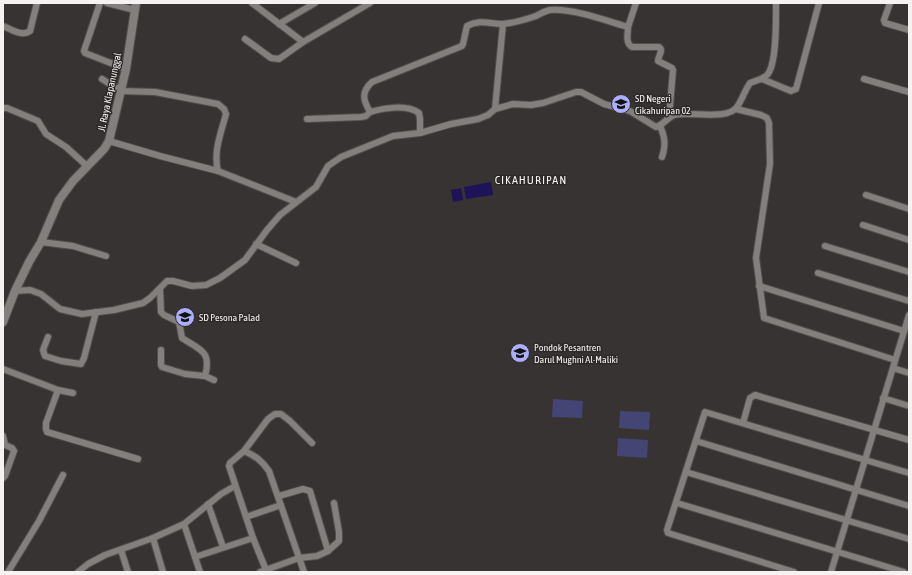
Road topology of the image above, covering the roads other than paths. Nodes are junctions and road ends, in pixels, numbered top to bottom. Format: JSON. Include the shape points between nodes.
{"nodes":[{"id":1,"x":37,"y":3,"type":"edge"},
{"id":2,"x":100,"y":3,"type":"edge"},
{"id":3,"x":107,"y":3,"type":"edge"},
{"id":4,"x":253,"y":3,"type":"edge"},
{"id":5,"x":315,"y":3,"type":"edge"},
{"id":6,"x":370,"y":3,"type":"edge"},
{"id":7,"x":636,"y":3,"type":"edge"},
{"id":8,"x":776,"y":3,"type":"edge"},
{"id":9,"x":819,"y":3,"type":"edge"},
{"id":10,"x":890,"y":3,"type":"edge"},
{"id":11,"x":135,"y":7,"type":"edge"},
{"id":12,"x":279,"y":24,"type":"junction"},
{"id":13,"x":503,"y":24,"type":"junction"},
{"id":14,"x":3,"y":26,"type":"edge"},
{"id":15,"x":628,"y":27,"type":"junction"},
{"id":16,"x":909,"y":30,"type":"edge"},
{"id":17,"x":245,"y":39,"type":"dead end"},
{"id":18,"x":303,"y":42,"type":"junction"},
{"id":19,"x":126,"y":70,"type":"junction"},
{"id":20,"x":102,"y":79,"type":"dead end"},
{"id":21,"x":762,"y":79,"type":"junction"},
{"id":22,"x":864,"y":79,"type":"dead end"},
{"id":23,"x":121,"y":91,"type":"junction"},
{"id":24,"x":909,"y":92,"type":"edge"},
{"id":25,"x":3,"y":108,"type":"edge"},
{"id":26,"x":736,"y":108,"type":"junction"},
{"id":27,"x":495,"y":109,"type":"junction"},
{"id":28,"x":370,"y":112,"type":"junction"},
{"id":29,"x":669,"y":118,"type":"junction"},
{"id":30,"x":307,"y":120,"type":"dead end"},
{"id":31,"x":660,"y":126,"type":"junction"},
{"id":32,"x":420,"y":133,"type":"junction"},
{"id":33,"x":109,"y":141,"type":"junction"},
{"id":34,"x":662,"y":157,"type":"dead end"},
{"id":35,"x":87,"y":166,"type":"junction"},
{"id":36,"x":218,"y":171,"type":"junction"},
{"id":37,"x":866,"y":195,"type":"dead end"},
{"id":38,"x":296,"y":202,"type":"junction"},
{"id":39,"x":909,"y":209,"type":"edge"},
{"id":40,"x":863,"y":225,"type":"dead end"},
{"id":41,"x":909,"y":240,"type":"edge"},
{"id":42,"x":41,"y":242,"type":"junction"},
{"id":43,"x":256,"y":244,"type":"junction"},
{"id":44,"x":825,"y":246,"type":"dead end"},
{"id":45,"x":106,"y":256,"type":"dead end"},
{"id":46,"x":296,"y":263,"type":"dead end"},
{"id":47,"x":909,"y":272,"type":"edge"},
{"id":48,"x":818,"y":273,"type":"dead end"},
{"id":49,"x":759,"y":286,"type":"junction"},
{"id":50,"x":160,"y":289,"type":"junction"},
{"id":51,"x":16,"y":291,"type":"junction"},
{"id":52,"x":909,"y":301,"type":"edge"},
{"id":53,"x":96,"y":312,"type":"junction"},
{"id":54,"x":909,"y":315,"type":"edge"},
{"id":55,"x":3,"y":322,"type":"edge"},
{"id":56,"x":903,"y":334,"type":"junction"},
{"id":57,"x":48,"y":337,"type":"dead end"},
{"id":58,"x":909,"y":339,"type":"edge"},
{"id":59,"x":160,"y":350,"type":"dead end"},
{"id":60,"x":895,"y":360,"type":"junction"},
{"id":61,"x":892,"y":368,"type":"junction"},
{"id":62,"x":3,"y":369,"type":"edge"},
{"id":63,"x":909,"y":373,"type":"edge"},
{"id":64,"x":205,"y":376,"type":"junction"},
{"id":65,"x":214,"y":380,"type":"dead end"},
{"id":66,"x":58,"y":390,"type":"junction"},
{"id":67,"x":73,"y":394,"type":"dead end"},
{"id":68,"x":884,"y":398,"type":"junction"},
{"id":69,"x":909,"y":406,"type":"edge"},
{"id":70,"x":743,"y":423,"type":"junction"},
{"id":71,"x":874,"y":430,"type":"junction"},
{"id":72,"x":3,"y":436,"type":"edge"},
{"id":73,"x":909,"y":440,"type":"edge"},
{"id":74,"x":696,"y":441,"type":"junction"},
{"id":75,"x":312,"y":444,"type":"dead end"},
{"id":76,"x":244,"y":451,"type":"junction"},
{"id":77,"x":138,"y":459,"type":"dead end"},
{"id":78,"x":865,"y":460,"type":"junction"},
{"id":79,"x":686,"y":472,"type":"junction"},
{"id":80,"x":909,"y":473,"type":"edge"},
{"id":81,"x":63,"y":475,"type":"dead end"},
{"id":82,"x":3,"y":478,"type":"edge"},
{"id":83,"x":235,"y":486,"type":"junction"},
{"id":84,"x":856,"y":489,"type":"junction"},
{"id":85,"x":279,"y":496,"type":"junction"},
{"id":86,"x":334,"y":503,"type":"dead end"},
{"id":87,"x":677,"y":503,"type":"junction"},
{"id":88,"x":208,"y":504,"type":"junction"},
{"id":89,"x":281,"y":505,"type":"junction"},
{"id":90,"x":909,"y":506,"type":"edge"},
{"id":91,"x":246,"y":517,"type":"junction"},
{"id":92,"x":846,"y":520,"type":"junction"},
{"id":93,"x":184,"y":524,"type":"junction"},
{"id":94,"x":153,"y":538,"type":"junction"},
{"id":95,"x":253,"y":538,"type":"junction"},
{"id":96,"x":909,"y":539,"type":"edge"},
{"id":97,"x":224,"y":547,"type":"junction"},
{"id":98,"x":122,"y":550,"type":"junction"},
{"id":99,"x":328,"y":551,"type":"junction"},
{"id":100,"x":837,"y":551,"type":"junction"},
{"id":101,"x":194,"y":557,"type":"junction"},
{"id":102,"x":299,"y":558,"type":"junction"},
{"id":103,"x":263,"y":571,"type":"edge"},
{"id":104,"x":8,"y":572,"type":"edge"},
{"id":105,"x":78,"y":572,"type":"edge"},
{"id":106,"x":128,"y":572,"type":"edge"},
{"id":107,"x":163,"y":572,"type":"edge"},
{"id":108,"x":200,"y":572,"type":"edge"},
{"id":109,"x":304,"y":572,"type":"edge"},
{"id":110,"x":794,"y":572,"type":"edge"},
{"id":111,"x":830,"y":572,"type":"edge"},
{"id":112,"x":904,"y":572,"type":"edge"}],
"edges":[{"from":1,"to":14,"type":"street","via":[[30,31],[23,34]]},
{"from":2,"to":19,"type":"street","via":[[84,51]]},
{"from":3,"to":11,"type":"street"},
{"from":4,"to":12,"type":"street"},
{"from":5,"to":12,"type":"street"},
{"from":6,"to":18,"type":"street"},
{"from":7,"to":15,"type":"street"},
{"from":8,"to":21,"type":"street","via":[[773,58],[769,73]]},
{"from":9,"to":21,"type":"street","via":[[796,89],[791,91]]},
{"from":10,"to":16,"type":"street","via":[[885,23]]},
{"from":11,"to":19,"type":"street","name":"Jl. Raya Klapanunggal"},
{"from":12,"to":18,"type":"street"},
{"from":13,"to":15,"type":"street","via":[[550,10],[559,10]]},
{"from":13,"to":27,"type":"street"},
{"from":13,"to":28,"type":"street","via":[[472,23],[468,26],[462,46],[372,82],[364,97]]},
{"from":15,"to":29,"type":"street","via":[[629,45],[659,47],[662,50],[658,61],[672,68]]},
{"from":17,"to":18,"type":"street","via":[[271,58],[279,59]]},
{"from":19,"to":23,"type":"street","name":"Jl. Raya Klapanunggal"},
{"from":20,"to":23,"type":"street"},
{"from":21,"to":26,"type":"street","via":[[750,83]]},
{"from":22,"to":24,"type":"street"},
{"from":23,"to":33,"type":"street","name":"Jl. Raya Klapanunggal"},
{"from":23,"to":36,"type":"street","via":[[155,92],[218,104],[226,114],[216,153]]},
{"from":25,"to":35,"type":"street","via":[[38,121],[50,138],[66,147]]},
{"from":26,"to":29,"type":"street","via":[[720,114],[678,115]]},
{"from":26,"to":49,"type":"street","via":[[761,115],[767,118],[769,123],[770,164],[756,258]]},
{"from":27,"to":31,"type":"street","via":[[513,104],[543,103],[581,92],[604,104],[630,111],[651,125]]},
{"from":27,"to":32,"type":"street","via":[[484,117]]},
{"from":28,"to":30,"type":"street","via":[[361,117]]},
{"from":28,"to":32,"type":"street","via":[[412,109],[419,113]]},
{"from":29,"to":31,"type":"street"},
{"from":31,"to":34,"type":"street","via":[[665,140]]},
{"from":32,"to":38,"type":"street","via":[[388,138],[342,157],[328,166],[316,187]]},
{"from":33,"to":35,"type":"street","name":"Jl. Raya Klapanunggal"},
{"from":33,"to":36,"type":"street"},
{"from":35,"to":42,"type":"street","name":"Jl. Raya Klapanunggal","via":[[58,200]]},
{"from":36,"to":38,"type":"street"},
{"from":37,"to":39,"type":"street"},
{"from":38,"to":43,"type":"street","via":[[280,215]]},
{"from":40,"to":41,"type":"street"},
{"from":42,"to":45,"type":"street","via":[[72,246]]},
{"from":42,"to":51,"type":"street","name":"Jl. Raya Klapanunggal"},
{"from":43,"to":46,"type":"street"},
{"from":43,"to":50,"type":"street","via":[[245,260],[213,282],[192,286],[167,281]]},
{"from":44,"to":47,"type":"street"},
{"from":48,"to":52,"type":"street"},
{"from":49,"to":56,"type":"street"},
{"from":49,"to":60,"type":"street","via":[[765,319]]},
{"from":50,"to":53,"type":"street","via":[[143,303]]},
{"from":50,"to":64,"type":"street","via":[[161,312],[178,322],[182,338],[205,353],[208,367]]},
{"from":51,"to":53,"type":"street","via":[[30,290],[40,294],[60,309],[82,314]]},
{"from":51,"to":55,"type":"street","name":"Jl. Raya Klapanunggal"},
{"from":53,"to":57,"type":"street","via":[[81,364],[45,356],[43,350]]},
{"from":54,"to":56,"type":"street"},
{"from":56,"to":58,"type":"street"},
{"from":56,"to":60,"type":"street"},
{"from":59,"to":64,"type":"street","via":[[162,367],[185,374]]},
{"from":60,"to":61,"type":"street"},
{"from":61,"to":63,"type":"street"},
{"from":61,"to":68,"type":"street"},
{"from":62,"to":66,"type":"street"},
{"from":64,"to":65,"type":"street"},
{"from":66,"to":67,"type":"street"},
{"from":66,"to":77,"type":"street","via":[[46,423],[47,432]]},
{"from":68,"to":69,"type":"street"},
{"from":68,"to":71,"type":"street"},
{"from":70,"to":71,"type":"street","via":[[750,398],[755,396]]},
{"from":70,"to":74,"type":"street","via":[[705,412]]},
{"from":70,"to":78,"type":"street"},
{"from":71,"to":73,"type":"street"},
{"from":71,"to":78,"type":"street"},
{"from":72,"to":82,"type":"street","via":[[5,445],[14,451]]},
{"from":74,"to":79,"type":"street"},
{"from":74,"to":84,"type":"street"},
{"from":75,"to":76,"type":"street","via":[[290,421],[278,414],[268,419]]},
{"from":76,"to":83,"type":"street","via":[[229,466]]},
{"from":76,"to":85,"type":"street","via":[[262,461]]},
{"from":78,"to":80,"type":"street"},
{"from":78,"to":84,"type":"street"},
{"from":79,"to":87,"type":"street"},
{"from":79,"to":92,"type":"street"},
{"from":81,"to":104,"type":"street","via":[[39,522]]},
{"from":83,"to":88,"type":"street"},
{"from":83,"to":91,"type":"street"},
{"from":84,"to":90,"type":"street"},
{"from":84,"to":92,"type":"street"},
{"from":85,"to":89,"type":"street"},
{"from":85,"to":99,"type":"street","via":[[303,489],[310,491]]},
{"from":86,"to":99,"type":"street","via":[[339,540]]},
{"from":87,"to":100,"type":"street"},
{"from":87,"to":110,"type":"street","via":[[668,533]]},
{"from":88,"to":93,"type":"street"},
{"from":88,"to":97,"type":"street"},
{"from":89,"to":91,"type":"street"},
{"from":89,"to":102,"type":"street"},
{"from":91,"to":95,"type":"street"},
{"from":92,"to":96,"type":"street"},
{"from":92,"to":100,"type":"street"},
{"from":93,"to":94,"type":"street"},
{"from":93,"to":101,"type":"street"},
{"from":94,"to":98,"type":"street"},
{"from":94,"to":107,"type":"street"},
{"from":95,"to":97,"type":"street"},
{"from":95,"to":103,"type":"street"},
{"from":97,"to":101,"type":"street"},
{"from":98,"to":105,"type":"street","via":[[105,555]]},
{"from":98,"to":106,"type":"street"},
{"from":99,"to":102,"type":"street"},
{"from":100,"to":111,"type":"street"},
{"from":100,"to":112,"type":"street"},
{"from":101,"to":108,"type":"street"},
{"from":102,"to":103,"type":"street"},
{"from":102,"to":109,"type":"street"}]}
